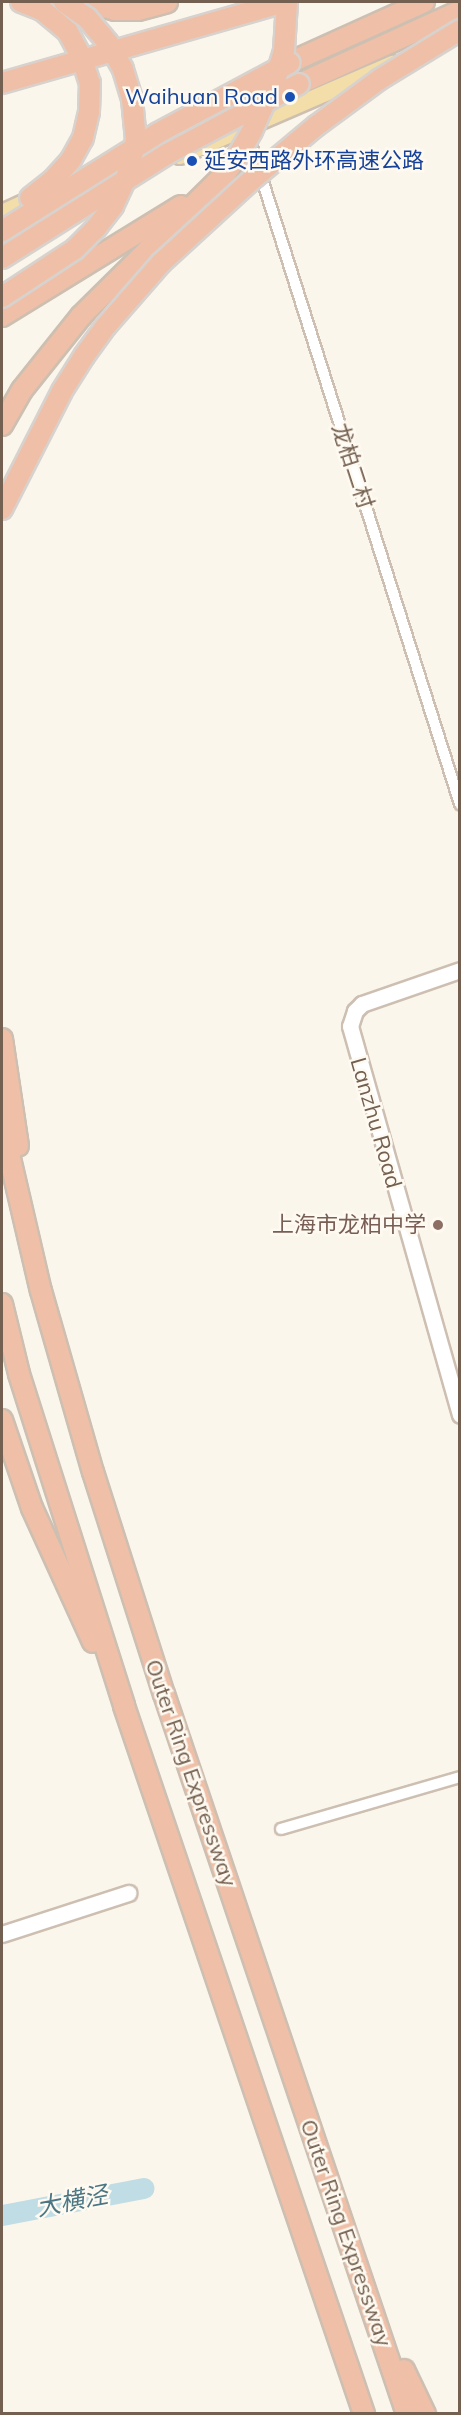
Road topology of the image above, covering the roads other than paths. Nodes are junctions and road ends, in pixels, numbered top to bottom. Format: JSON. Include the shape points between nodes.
{"nodes":[{"id":1,"x":21,"y":2,"type":"edge"},
{"id":2,"x":64,"y":2,"type":"edge"},
{"id":3,"x":87,"y":2,"type":"edge"},
{"id":4,"x":167,"y":2,"type":"edge"},
{"id":5,"x":286,"y":2,"type":"edge"},
{"id":6,"x":424,"y":2,"type":"edge"},
{"id":7,"x":459,"y":5,"type":"edge"},
{"id":8,"x":459,"y":10,"type":"edge"},
{"id":9,"x":459,"y":30,"type":"edge"},
{"id":10,"x":459,"y":35,"type":"edge"},
{"id":11,"x":2,"y":83,"type":"edge"},
{"id":12,"x":245,"y":128,"type":"junction"},
{"id":13,"x":237,"y":157,"type":"junction"},
{"id":14,"x":2,"y":213,"type":"edge"},
{"id":15,"x":2,"y":220,"type":"edge"},
{"id":16,"x":37,"y":222,"type":"junction"},
{"id":17,"x":2,"y":231,"type":"edge"},
{"id":18,"x":2,"y":238,"type":"edge"},
{"id":19,"x":2,"y":246,"type":"edge"},
{"id":20,"x":2,"y":258,"type":"edge"},
{"id":21,"x":2,"y":297,"type":"edge"},
{"id":22,"x":2,"y":315,"type":"edge"},
{"id":23,"x":2,"y":425,"type":"edge"},
{"id":24,"x":2,"y":509,"type":"edge"},
{"id":25,"x":459,"y":804,"type":"edge"},
{"id":26,"x":459,"y":970,"type":"edge"},
{"id":27,"x":2,"y":1039,"type":"edge"},
{"id":28,"x":2,"y":1124,"type":"edge"},
{"id":29,"x":41,"y":1290,"type":"junction"},
{"id":30,"x":2,"y":1304,"type":"edge"},
{"id":31,"x":2,"y":1317,"type":"edge"},
{"id":32,"x":19,"y":1374,"type":"junction"},
{"id":33,"x":459,"y":1415,"type":"edge"},
{"id":34,"x":2,"y":1420,"type":"edge"},
{"id":35,"x":124,"y":1706,"type":"junction"},
{"id":36,"x":459,"y":1777,"type":"edge"},
{"id":37,"x":281,"y":1829,"type":"dead end"},
{"id":38,"x":128,"y":1893,"type":"dead end"},
{"id":39,"x":2,"y":1934,"type":"edge"},
{"id":40,"x":304,"y":2109,"type":"junction"},
{"id":41,"x":265,"y":2122,"type":"junction"},
{"id":42,"x":350,"y":2414,"type":"edge"},
{"id":43,"x":364,"y":2414,"type":"edge"},
{"id":44,"x":407,"y":2414,"type":"edge"},
{"id":45,"x":425,"y":2414,"type":"edge"}],
"edges":[{"from":1,"to":15,"type":"highway","bridge":true,"via":[[42,10],[68,32],[90,83],[89,112],[83,138],[71,160],[53,180]]},
{"from":2,"to":21,"type":"highway","bridge":true,"via":[[87,18],[123,69],[132,99],[135,140],[127,176],[113,206],[96,228],[75,249]]},
{"from":3,"to":4,"type":"highway","via":[[115,10],[138,10]]},
{"from":5,"to":11,"type":"highway","bridge":true},
{"from":5,"to":13,"type":"highway","bridge":true,"via":[[284,50],[276,77]]},
{"from":6,"to":17,"type":"highway","bridge":true,"via":[[289,63],[158,133]]},
{"from":7,"to":14,"type":"main road"},
{"from":8,"to":20,"type":"highway","bridge":true,"via":[[299,84],[169,153]]},
{"from":9,"to":24,"type":"highway","bridge":true,"via":[[380,79],[316,126],[161,263],[84,356]]},
{"from":10,"to":12,"type":"main road"},
{"from":12,"to":16,"type":"main road"},
{"from":12,"to":25,"type":"street","name":"龙柏二村"},
{"from":13,"to":22,"type":"highway","via":[[187,202]]},
{"from":13,"to":23,"type":"highway","via":[[225,174],[81,316],[22,390]]},
{"from":16,"to":18,"type":"main road"},
{"from":16,"to":19,"type":"main road"},
{"from":26,"to":33,"type":"street","name":"Lanzhu Road","via":[[362,1004],[351,1020],[352,1038]]},
{"from":27,"to":29,"type":"highway"},
{"from":28,"to":29,"type":"highway","name":"Outer Ring Expressway"},
{"from":29,"to":40,"type":"highway","name":"Outer Ring Expressway","via":[[93,1472],[164,1694]]},
{"from":30,"to":32,"type":"highway","name":"Outer Ring Expressway"},
{"from":31,"to":32,"type":"highway"},
{"from":32,"to":35,"type":"highway","name":"Outer Ring Expressway"},
{"from":34,"to":35,"type":"highway","via":[[36,1518]]},
{"from":35,"to":41,"type":"highway","name":"Outer Ring Expressway"},
{"from":36,"to":37,"type":"street"},
{"from":38,"to":39,"type":"street"},
{"from":40,"to":44,"type":"highway","name":"Outer Ring Expressway"},
{"from":40,"to":45,"type":"highway","via":[[378,2309]]},
{"from":41,"to":42,"type":"highway","via":[[329,2323]]},
{"from":41,"to":43,"type":"highway","name":"Outer Ring Expressway"}]}
